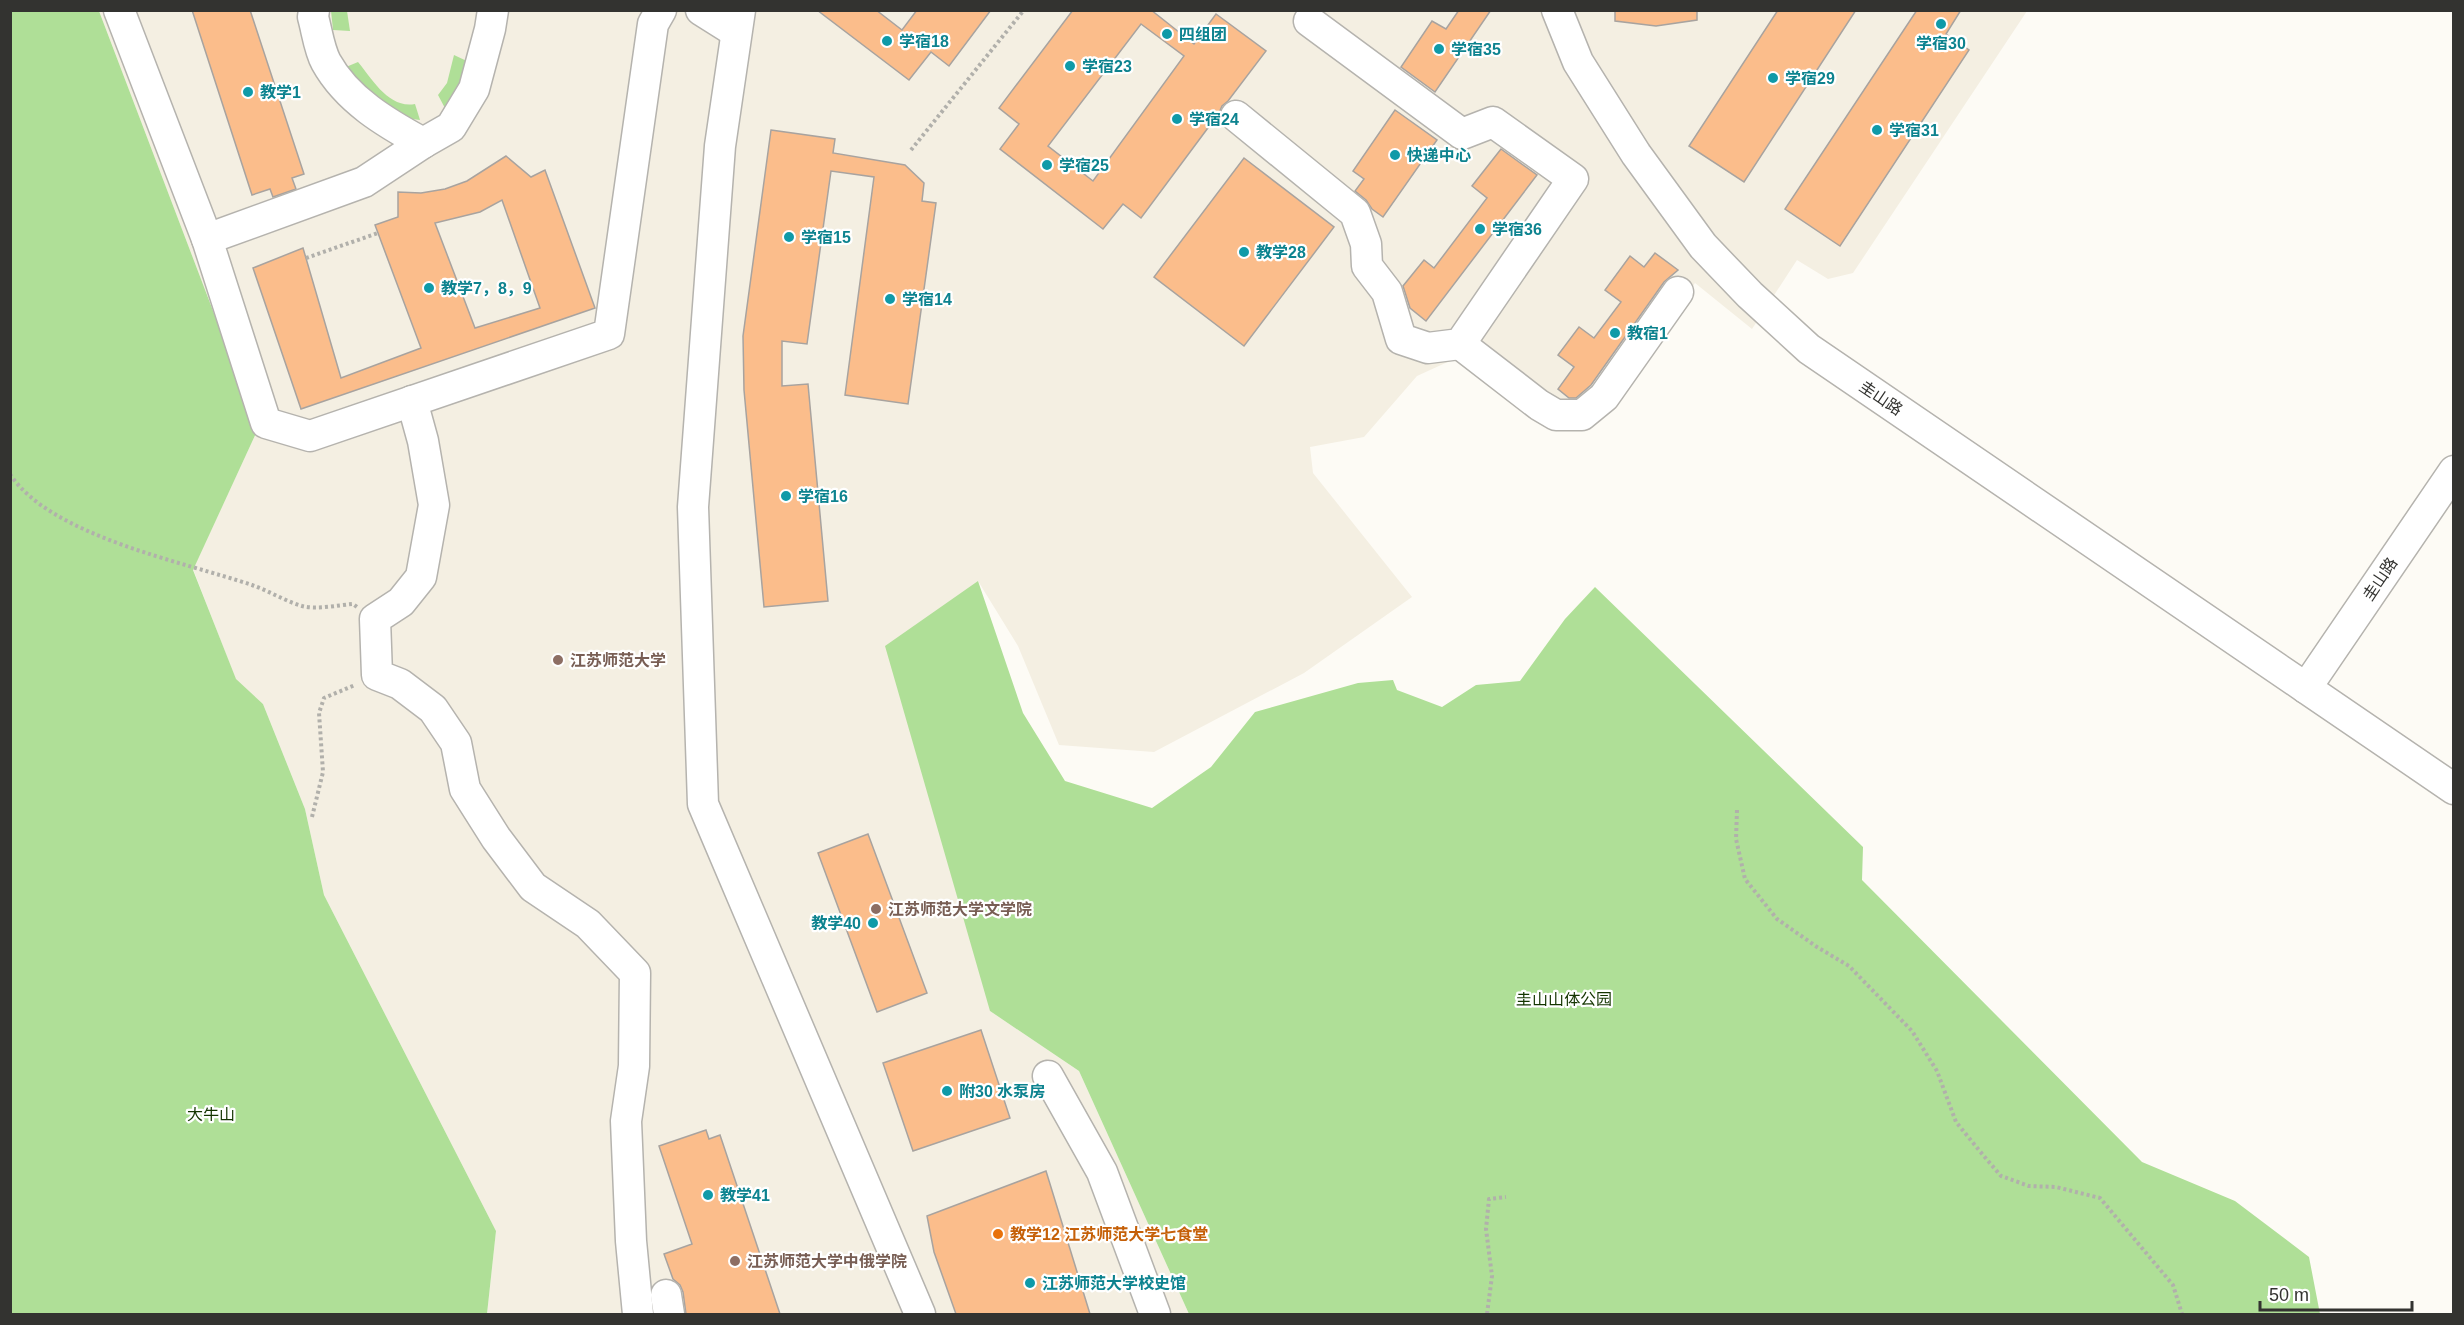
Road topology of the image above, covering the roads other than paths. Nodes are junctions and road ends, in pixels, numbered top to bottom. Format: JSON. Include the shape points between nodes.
{"nodes":[{"id":1,"x":119,"y":10,"type":"edge"},
{"id":2,"x":314,"y":10,"type":"edge"},
{"id":3,"x":493,"y":10,"type":"edge"},
{"id":4,"x":661,"y":10,"type":"edge"},
{"id":5,"x":701,"y":10,"type":"edge"},
{"id":6,"x":1557,"y":10,"type":"edge"},
{"id":7,"x":738,"y":21,"type":"edge"},
{"id":8,"x":1309,"y":21,"type":"dead end"},
{"id":9,"x":1236,"y":116,"type":"dead end"},
{"id":10,"x":423,"y":143,"type":"junction"},
{"id":11,"x":207,"y":239,"type":"junction"},
{"id":12,"x":1678,"y":292,"type":"dead end"},
{"id":13,"x":1460,"y":344,"type":"junction"},
{"id":14,"x":412,"y":400,"type":"junction"},
{"id":15,"x":2454,"y":471,"type":"edge"},
{"id":16,"x":2306,"y":688,"type":"junction"},
{"id":17,"x":2454,"y":789,"type":"edge"},
{"id":18,"x":1048,"y":1076,"type":"dead end"},
{"id":19,"x":638,"y":1314,"type":"edge"},
{"id":20,"x":920,"y":1314,"type":"edge"},
{"id":21,"x":1155,"y":1314,"type":"edge"}],
"edges":[{"from":1,"to":11,"type":"street"},
{"from":2,"to":10,"type":"street","via":[[326,61],[350,94],[387,124]]},
{"from":3,"to":10,"type":"street","via":[[474,89],[451,128]]},
{"from":4,"to":14,"type":"street","via":[[652,24],[609,334]]},
{"from":5,"to":7,"type":"street"},
{"from":6,"to":16,"type":"street","name":"圭山路","via":[[1578,62],[1636,154],[1704,246],[1767,311],[1809,349]]},
{"from":7,"to":20,"type":"street","via":[[720,146],[693,507],[703,804]]},
{"from":8,"to":13,"type":"street","via":[[1462,134],[1493,122],[1573,179]]},
{"from":9,"to":13,"type":"street","via":[[1355,213],[1366,244],[1367,266],[1388,292],[1401,339],[1428,348]]},
{"from":10,"to":11,"type":"street","via":[[364,182]]},
{"from":11,"to":14,"type":"street","via":[[266,423],[310,436]]},
{"from":12,"to":13,"type":"street","via":[[1604,397],[1582,415],[1556,415]]},
{"from":14,"to":19,"type":"street","via":[[434,505],[421,577],[401,602],[375,620],[377,675],[399,684],[433,709],[456,743],[465,789],[495,838],[533,887],[588,924],[635,973],[634,1066],[626,1120]]},
{"from":15,"to":16,"type":"street","name":"圭山路"},
{"from":16,"to":17,"type":"street","name":"圭山路"},
{"from":18,"to":21,"type":"street","via":[[1102,1172]]}]}
